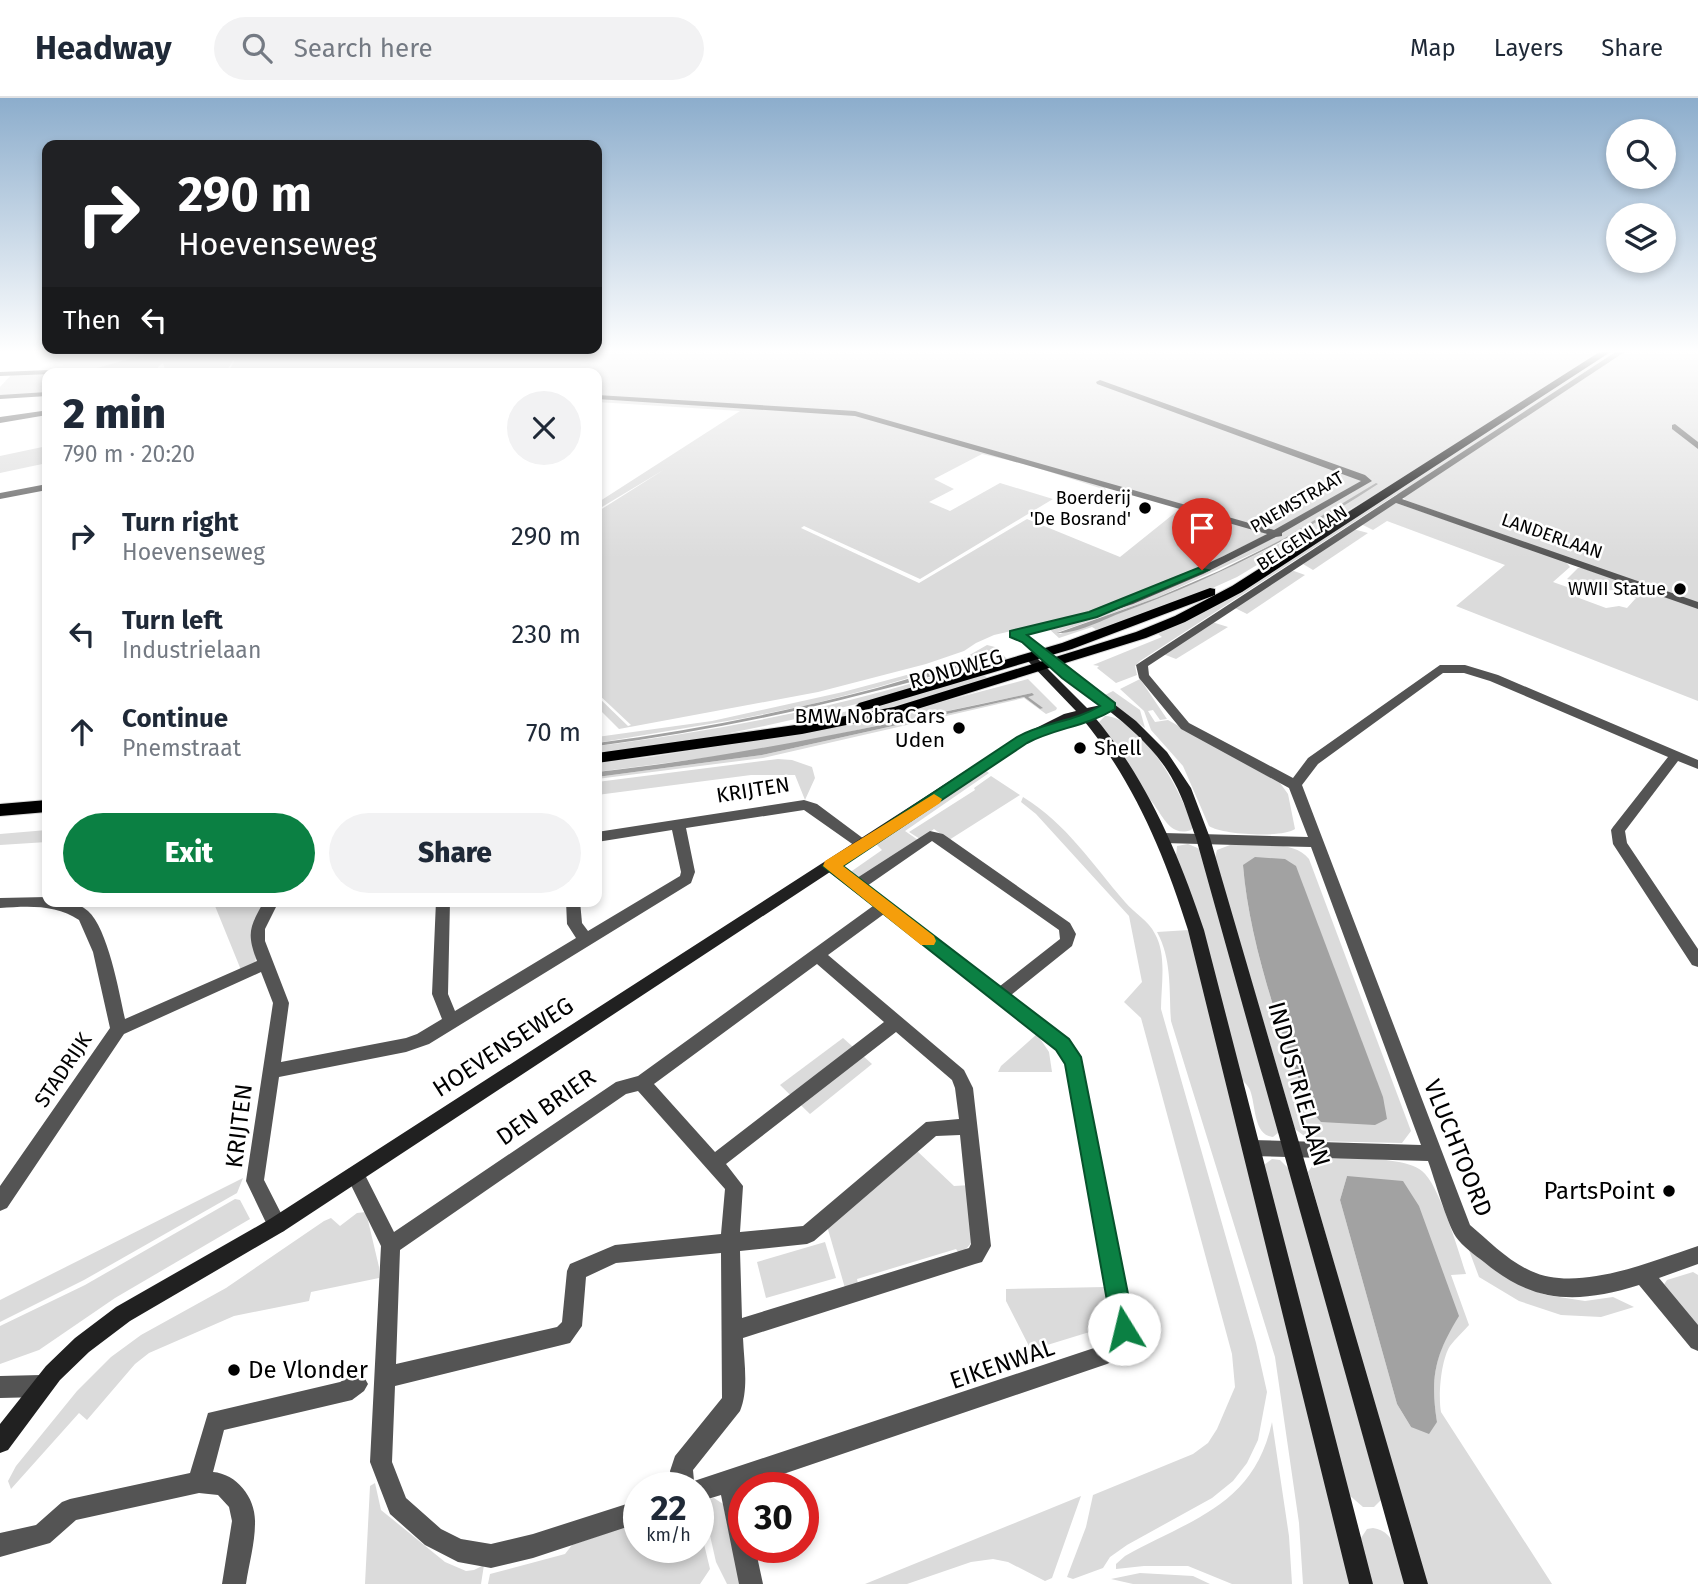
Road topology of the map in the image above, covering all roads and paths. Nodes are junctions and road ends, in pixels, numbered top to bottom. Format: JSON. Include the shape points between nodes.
{"nodes":[{"id":1,"x":877,"y":420,"type":"edge"},
{"id":2,"x":1206,"y":420,"type":"edge"},
{"id":3,"x":1505,"y":420,"type":"edge"},
{"id":4,"x":1511,"y":420,"type":"edge"},
{"id":5,"x":1675,"y":428,"type":"dead end"},
{"id":6,"x":1698,"y":446,"type":"edge"},
{"id":7,"x":42,"y":488,"type":"edge"},
{"id":8,"x":0,"y":496,"type":"edge"},
{"id":9,"x":1394,"y":499,"type":"junction"},
{"id":10,"x":1278,"y":534,"type":"junction"},
{"id":11,"x":1698,"y":606,"type":"edge"},
{"id":12,"x":1043,"y":661,"type":"junction"},
{"id":13,"x":1110,"y":706,"type":"junction"},
{"id":14,"x":1086,"y":715,"type":"junction"},
{"id":15,"x":1675,"y":756,"type":"junction"},
{"id":16,"x":602,"y":757,"type":"edge"},
{"id":17,"x":1698,"y":765,"type":"edge"},
{"id":18,"x":1295,"y":785,"type":"junction"},
{"id":19,"x":42,"y":806,"type":"edge"},
{"id":20,"x":0,"y":810,"type":"edge"},
{"id":21,"x":678,"y":824,"type":"junction"},
{"id":22,"x":602,"y":836,"type":"edge"},
{"id":23,"x":1164,"y":838,"type":"junction"},
{"id":24,"x":1203,"y":838,"type":"junction"},
{"id":25,"x":1315,"y":842,"type":"junction"},
{"id":26,"x":863,"y":845,"type":"junction"},
{"id":27,"x":831,"y":866,"type":"junction"},
{"id":28,"x":856,"y":886,"type":"junction"},
{"id":29,"x":0,"y":903,"type":"edge"},
{"id":30,"x":42,"y":904,"type":"edge"},
{"id":31,"x":65,"y":907,"type":"edge"},
{"id":32,"x":269,"y":907,"type":"edge"},
{"id":33,"x":443,"y":907,"type":"edge"},
{"id":34,"x":574,"y":907,"type":"edge"},
{"id":35,"x":883,"y":907,"type":"junction"},
{"id":36,"x":585,"y":940,"type":"junction"},
{"id":37,"x":817,"y":955,"type":"junction"},
{"id":38,"x":1698,"y":961,"type":"edge"},
{"id":39,"x":265,"y":964,"type":"junction"},
{"id":40,"x":1000,"y":995,"type":"junction"},
{"id":41,"x":451,"y":1020,"type":"junction"},
{"id":42,"x":896,"y":1022,"type":"junction"},
{"id":43,"x":118,"y":1029,"type":"junction"},
{"id":44,"x":271,"y":1071,"type":"junction"},
{"id":45,"x":642,"y":1083,"type":"junction"},
{"id":46,"x":969,"y":1127,"type":"junction"},
{"id":47,"x":1251,"y":1148,"type":"junction"},
{"id":48,"x":1293,"y":1149,"type":"junction"},
{"id":49,"x":1431,"y":1153,"type":"junction"},
{"id":50,"x":714,"y":1163,"type":"junction"},
{"id":51,"x":355,"y":1175,"type":"junction"},
{"id":52,"x":0,"y":1202,"type":"edge"},
{"id":53,"x":277,"y":1225,"type":"junction"},
{"id":54,"x":730,"y":1243,"type":"junction"},
{"id":55,"x":391,"y":1245,"type":"junction"},
{"id":56,"x":1698,"y":1255,"type":"edge"},
{"id":57,"x":1642,"y":1273,"type":"junction"},
{"id":58,"x":733,"y":1331,"type":"junction"},
{"id":59,"x":1698,"y":1341,"type":"edge"},
{"id":60,"x":387,"y":1377,"type":"junction"},
{"id":61,"x":357,"y":1384,"type":"dead end"},
{"id":62,"x":41,"y":1386,"type":"junction"},
{"id":63,"x":0,"y":1387,"type":"edge"},
{"id":64,"x":0,"y":1441,"type":"edge"},
{"id":65,"x":681,"y":1472,"type":"edge"},
{"id":66,"x":753,"y":1472,"type":"edge"},
{"id":67,"x":199,"y":1482,"type":"junction"},
{"id":68,"x":623,"y":1516,"type":"edge"},
{"id":69,"x":0,"y":1545,"type":"edge"},
{"id":70,"x":747,"y":1563,"type":"edge"},
{"id":71,"x":234,"y":1584,"type":"edge"},
{"id":72,"x":751,"y":1584,"type":"edge"},
{"id":73,"x":1362,"y":1584,"type":"edge"},
{"id":74,"x":1416,"y":1584,"type":"edge"}],
"edges":[{"from":1,"to":10,"type":"street"},
{"from":2,"to":10,"type":"street","name":"PNEMSTRAAT","via":[[1367,481]]},
{"from":3,"to":12,"type":"main road","name":"RONDWEG","via":[[1237,589],[1180,619]]},
{"from":4,"to":9,"type":"street","name":"BELGENLAAN"},
{"from":5,"to":6,"type":"street"},
{"from":7,"to":8,"type":"street"},
{"from":9,"to":11,"type":"street","name":"LANDERLAAN"},
{"from":9,"to":18,"type":"street","name":"BELGENLAAN","via":[[1148,659],[1140,669],[1185,726]]},
{"from":10,"to":12,"type":"street","name":"PNEMSTRAAT","via":[[1181,580],[1093,614],[1015,634],[1017,642]]},
{"from":12,"to":13,"type":"main road","name":"INDUSTRIELAAN"},
{"from":12,"to":14,"type":"main road"},
{"from":12,"to":16,"type":"main road","name":"RONDWEG","via":[[869,717]]},
{"from":13,"to":14,"type":"main road","name":"HOEVENSEWEG"},
{"from":13,"to":24,"type":"main road","name":"INDUSTRIELAAN","via":[[1146,736],[1178,775]]},
{"from":14,"to":23,"type":"main road","via":[[1129,775]]},
{"from":14,"to":26,"type":"main road","name":"HOEVENSEWEG","via":[[1033,734]]},
{"from":15,"to":17,"type":"street"},
{"from":15,"to":18,"type":"street","via":[[1494,678],[1440,669],[1312,761]]},
{"from":15,"to":38,"type":"street","via":[[1618,830],[1620,844]]},
{"from":18,"to":25,"type":"street","name":"VLUCHTOORD"},
{"from":19,"to":20,"type":"main road"},
{"from":21,"to":22,"type":"street","name":"KRIJTEN"},
{"from":21,"to":26,"type":"street","name":"KRIJTEN","via":[[804,805]]},
{"from":21,"to":36,"type":"street","name":"KRIJTEN","via":[[686,879]]},
{"from":23,"to":24,"type":"street"},
{"from":23,"to":47,"type":"main road","via":[[1196,930]]},
{"from":24,"to":25,"type":"street"},
{"from":24,"to":48,"type":"main road","name":"INDUSTRIELAAN"},
{"from":25,"to":49,"type":"street","name":"VLUCHTOORD"},
{"from":26,"to":27,"type":"main road","name":"HOEVENSEWEG"},
{"from":27,"to":28,"type":"street","name":"EIKENWAL"},
{"from":27,"to":51,"type":"main road","name":"HOEVENSEWEG"},
{"from":28,"to":35,"type":"street","name":"EIKENWAL"},
{"from":28,"to":40,"type":"street","via":[[930,836],[938,837],[1065,927],[1067,942]]},
{"from":29,"to":30,"type":"street","name":"STADRIJK"},
{"from":31,"to":43,"type":"street","name":"STADRIJK","via":[[83,915],[93,929]]},
{"from":32,"to":39,"type":"street","name":"KRIJTEN","via":[[257,929]]},
{"from":33,"to":41,"type":"street","via":[[440,994]]},
{"from":34,"to":36,"type":"street","via":[[575,924]]},
{"from":35,"to":37,"type":"street"},
{"from":35,"to":40,"type":"street","name":"EIKENWAL"},
{"from":36,"to":41,"type":"street","name":"KRIJTEN"},
{"from":37,"to":42,"type":"street"},
{"from":37,"to":45,"type":"street"},
{"from":39,"to":43,"type":"street"},
{"from":39,"to":44,"type":"street","name":"KRIJTEN","via":[[281,1003]]},
{"from":40,"to":66,"type":"street","name":"EIKENWAL","via":[[1063,1044],[1074,1062],[1120,1303],[1124,1329],[1119,1340],[1096,1357]]},
{"from":41,"to":44,"type":"street","name":"KRIJTEN","via":[[406,1045]]},
{"from":42,"to":46,"type":"street","via":[[958,1074]]},
{"from":42,"to":50,"type":"street"},
{"from":43,"to":52,"type":"street","name":"STADRIJK"},
{"from":44,"to":53,"type":"street","name":"KRIJTEN","via":[[255,1181]]},
{"from":45,"to":50,"type":"street"},
{"from":45,"to":55,"type":"street","name":"DEN BRIER","via":[[622,1087]]},
{"from":46,"to":54,"type":"street","via":[[932,1128],[807,1235]]},
{"from":46,"to":58,"type":"street","via":[[982,1246],[975,1255]]},
{"from":47,"to":48,"type":"street"},
{"from":47,"to":73,"type":"main road"},
{"from":48,"to":49,"type":"street"},
{"from":48,"to":74,"type":"main road","name":"INDUSTRIELAAN"},
{"from":49,"to":57,"type":"street","name":"VLUCHTOORD","via":[[1463,1231],[1528,1281],[1555,1290],[1580,1290]]},
{"from":50,"to":54,"type":"street","via":[[734,1186]]},
{"from":51,"to":53,"type":"main road","name":"HOEVENSEWEG"},
{"from":51,"to":55,"type":"street"},
{"from":53,"to":62,"type":"main road","name":"HOEVENSEWEG","via":[[123,1314],[82,1345]]},
{"from":54,"to":58,"type":"street"},
{"from":54,"to":60,"type":"street","via":[[615,1254],[577,1271],[572,1326],[563,1336]]},
{"from":55,"to":60,"type":"street"},
{"from":56,"to":57,"type":"street","name":"VLUCHTOORD"},
{"from":57,"to":59,"type":"street"},
{"from":58,"to":65,"type":"street","via":[[732,1403]]},
{"from":60,"to":68,"type":"street","via":[[381,1462],[398,1506],[433,1537],[458,1550],[491,1556]]},
{"from":61,"to":67,"type":"street","via":[[344,1392],[216,1421]]},
{"from":62,"to":63,"type":"street"},
{"from":62,"to":64,"type":"main road","name":"HOEVENSEWEG"},
{"from":67,"to":69,"type":"street","via":[[70,1510],[42,1535]]},
{"from":67,"to":71,"type":"street","via":[[223,1484],[239,1501],[244,1521]]},
{"from":70,"to":72,"type":"street"}]}
